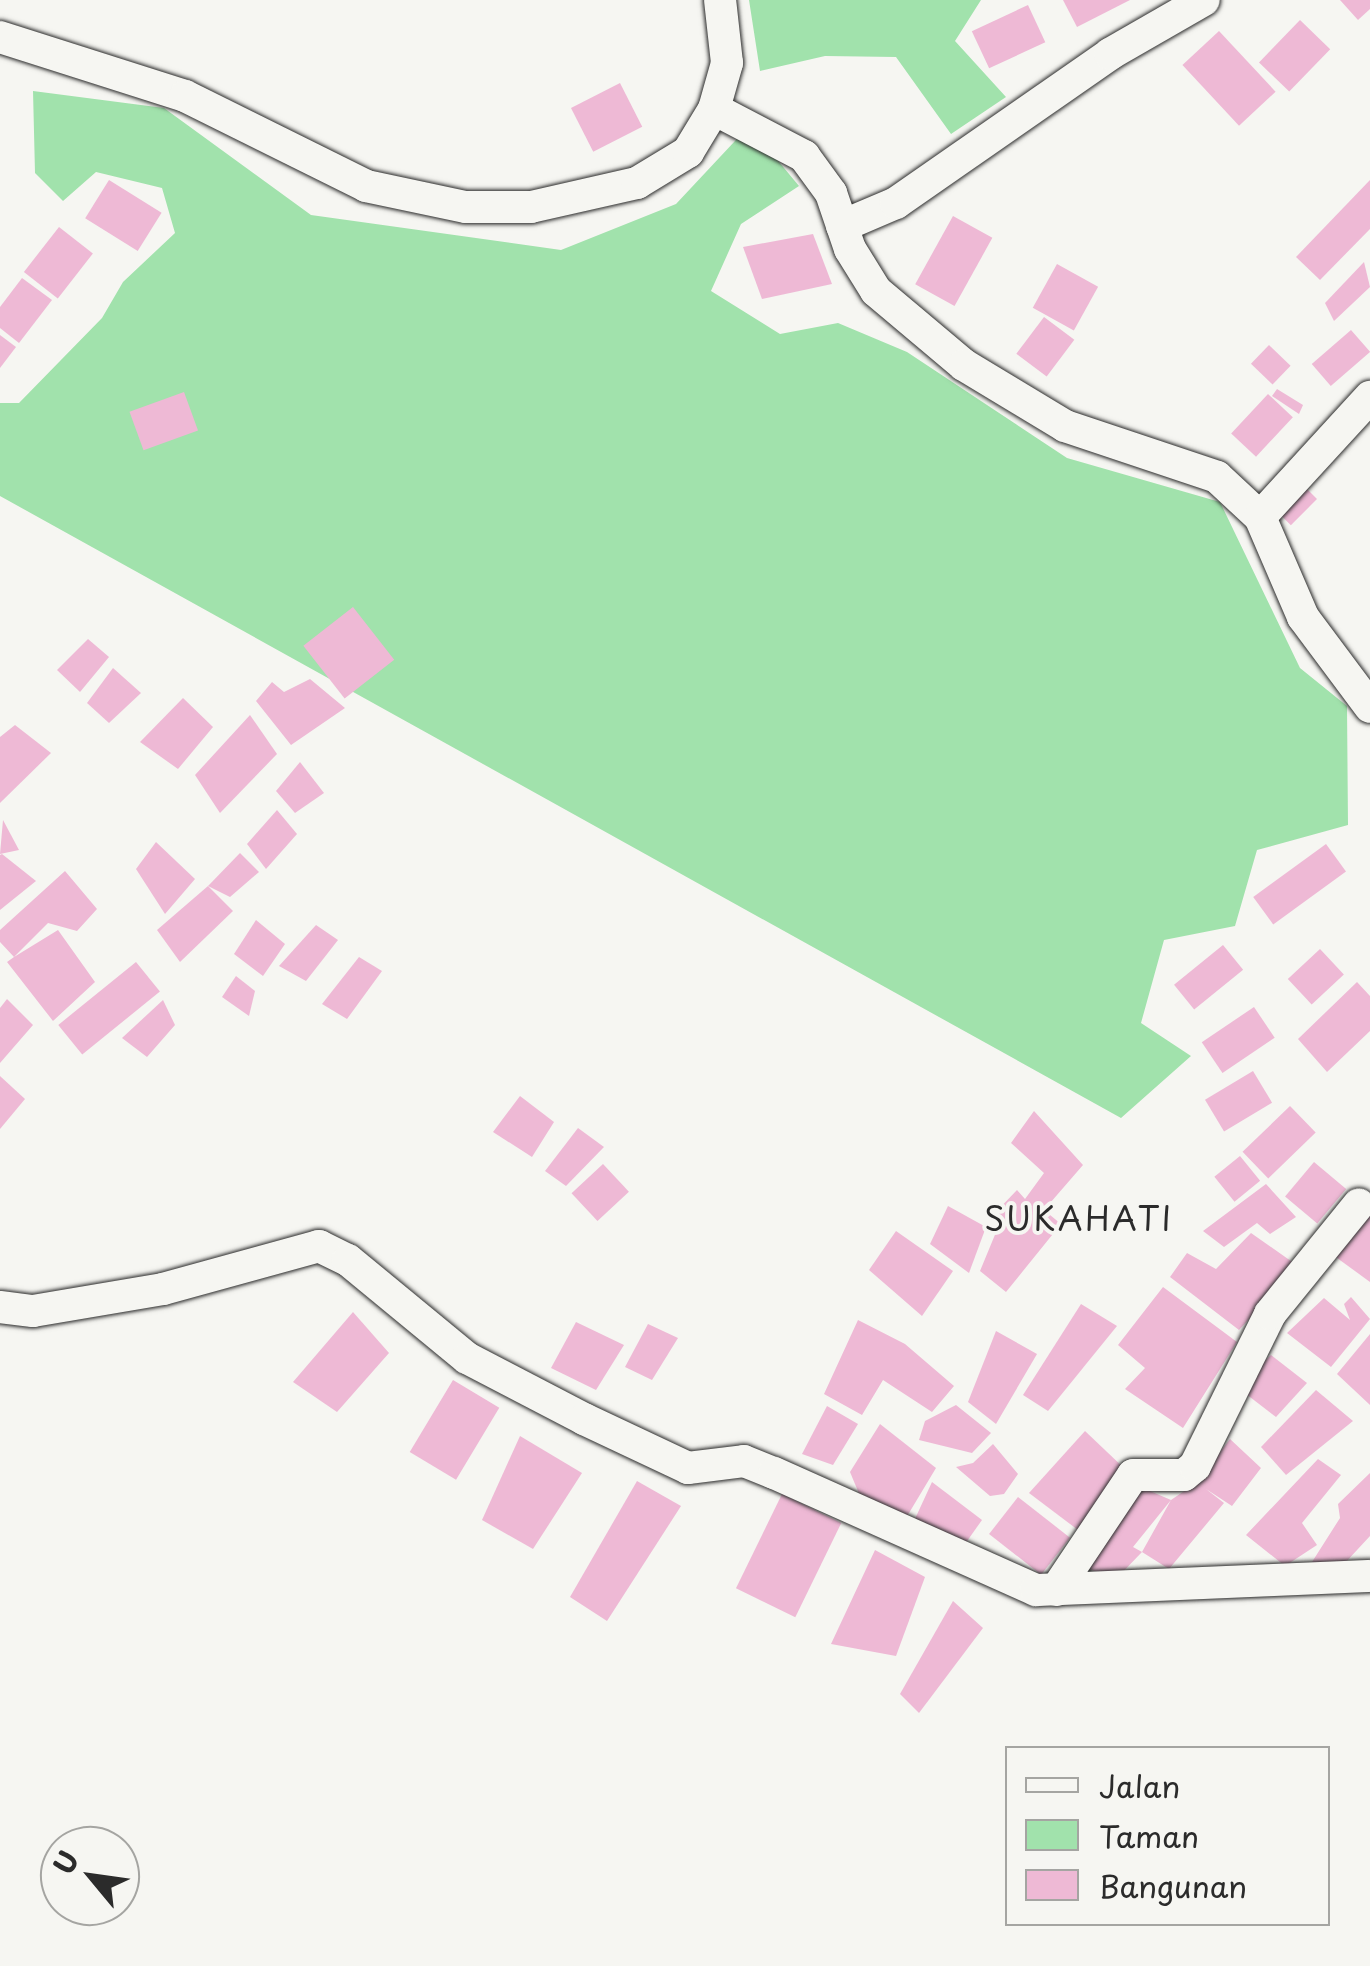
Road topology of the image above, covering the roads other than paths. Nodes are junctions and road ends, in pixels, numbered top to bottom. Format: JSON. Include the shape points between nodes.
{"nodes":[{"id":1,"x":720,"y":0,"type":"edge"},
{"id":2,"x":1204,"y":0,"type":"edge"},
{"id":3,"x":0,"y":37,"type":"edge"},
{"id":4,"x":714,"y":109,"type":"junction"},
{"id":5,"x":842,"y":226,"type":"junction"},
{"id":6,"x":1370,"y":397,"type":"edge"},
{"id":7,"x":1260,"y":517,"type":"junction"},
{"id":8,"x":1370,"y":707,"type":"edge"},
{"id":9,"x":1359,"y":1204,"type":"dead end"},
{"id":10,"x":0,"y":1306,"type":"edge"},
{"id":11,"x":1370,"y":1576,"type":"edge"},
{"id":12,"x":1056,"y":1590,"type":"junction"}],
"edges":[{"from":1,"to":4,"type":"street","via":[[727,63]]},
{"from":2,"to":5,"type":"street","via":[[1110,54],[896,203]]},
{"from":3,"to":4,"type":"street","via":[[184,96],[366,186],[466,207],[530,207],[637,182],[688,152]]},
{"from":4,"to":5,"type":"street","via":[[804,156],[832,193]]},
{"from":5,"to":7,"type":"street","via":[[876,291],[1012,400],[1065,426],[1217,477]]},
{"from":6,"to":7,"type":"street"},
{"from":7,"to":8,"type":"street","via":[[1303,617]]},
{"from":9,"to":12,"type":"street","via":[[1270,1314],[1190,1472],[1133,1475]]},
{"from":10,"to":12,"type":"street","via":[[34,1311],[163,1290],[319,1246],[348,1260],[467,1358],[584,1420],[688,1468],[744,1462],[967,1564],[1036,1590]]},
{"from":11,"to":12,"type":"street"}]}
